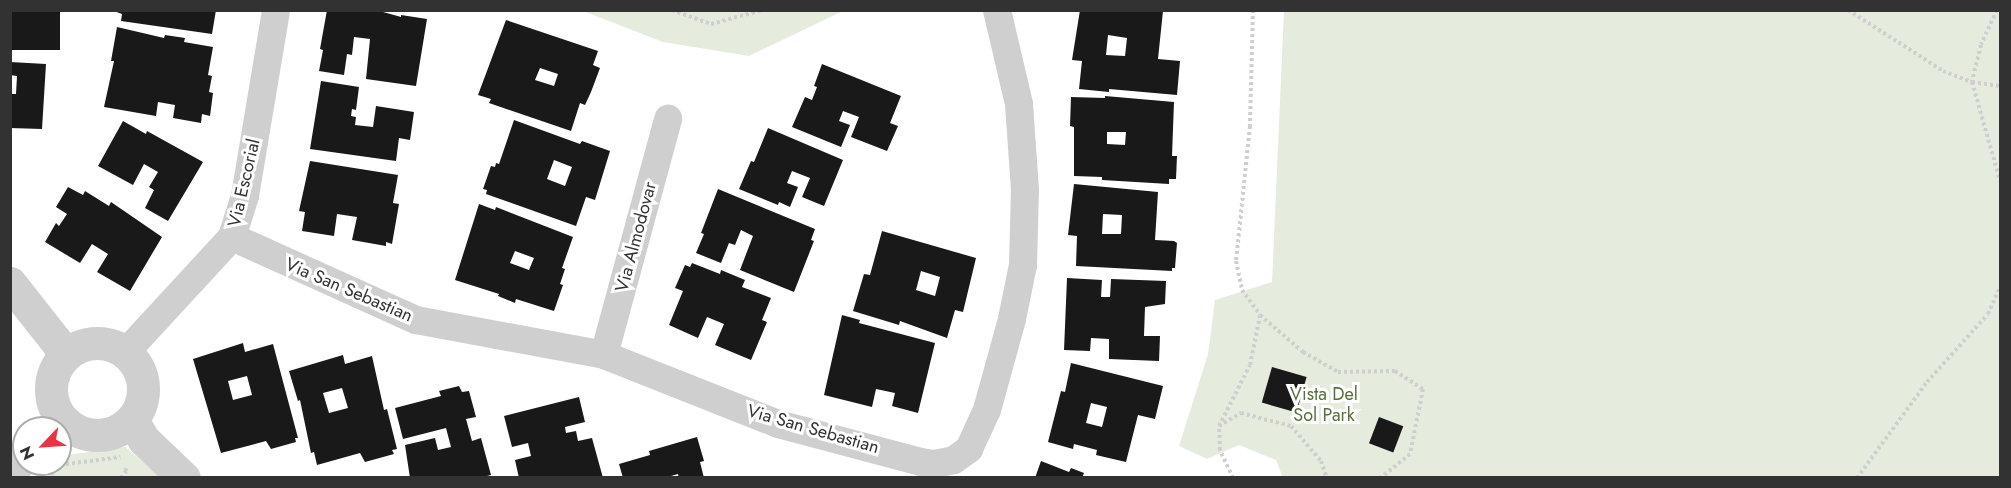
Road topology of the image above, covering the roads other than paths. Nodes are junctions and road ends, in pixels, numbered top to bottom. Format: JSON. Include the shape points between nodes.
{"nodes":[{"id":1,"x":276,"y":10,"type":"edge"},
{"id":2,"x":997,"y":10,"type":"edge"},
{"id":3,"x":668,"y":119,"type":"dead end"},
{"id":4,"x":232,"y":237,"type":"junction"},
{"id":5,"x":10,"y":283,"type":"edge"},
{"id":6,"x":126,"y":352,"type":"junction"},
{"id":7,"x":66,"y":354,"type":"junction"},
{"id":8,"x":604,"y":355,"type":"junction"},
{"id":9,"x":56,"y":416,"type":"edge"},
{"id":10,"x":132,"y":420,"type":"junction"},
{"id":11,"x":72,"y":429,"type":"edge"},
{"id":12,"x":183,"y":477,"type":"edge"}],
"edges":[{"from":1,"to":4,"type":"street","name":"Via Escorial","via":[[245,196]]},
{"from":2,"to":8,"type":"street","name":"Via San Sebastian","via":[[1019,104],[1026,190],[1023,265],[987,410],[969,449],[954,460],[921,462],[778,424]]},
{"from":3,"to":8,"type":"street","name":"Via Almodovar"},
{"from":4,"to":6,"type":"street","name":"Via Escorial"},
{"from":4,"to":8,"type":"street","name":"Via San Sebastian","via":[[416,320]]},
{"from":5,"to":7,"type":"street"},
{"from":6,"to":7,"type":"street","via":[[102,342],[77,347]]},
{"from":6,"to":10,"type":"street","via":[[142,378],[140,407]]},
{"from":7,"to":9,"type":"street","via":[[51,381]]},
{"from":10,"to":11,"type":"street","via":[[108,434]]},
{"from":10,"to":12,"type":"street","via":[[144,440]]}]}
